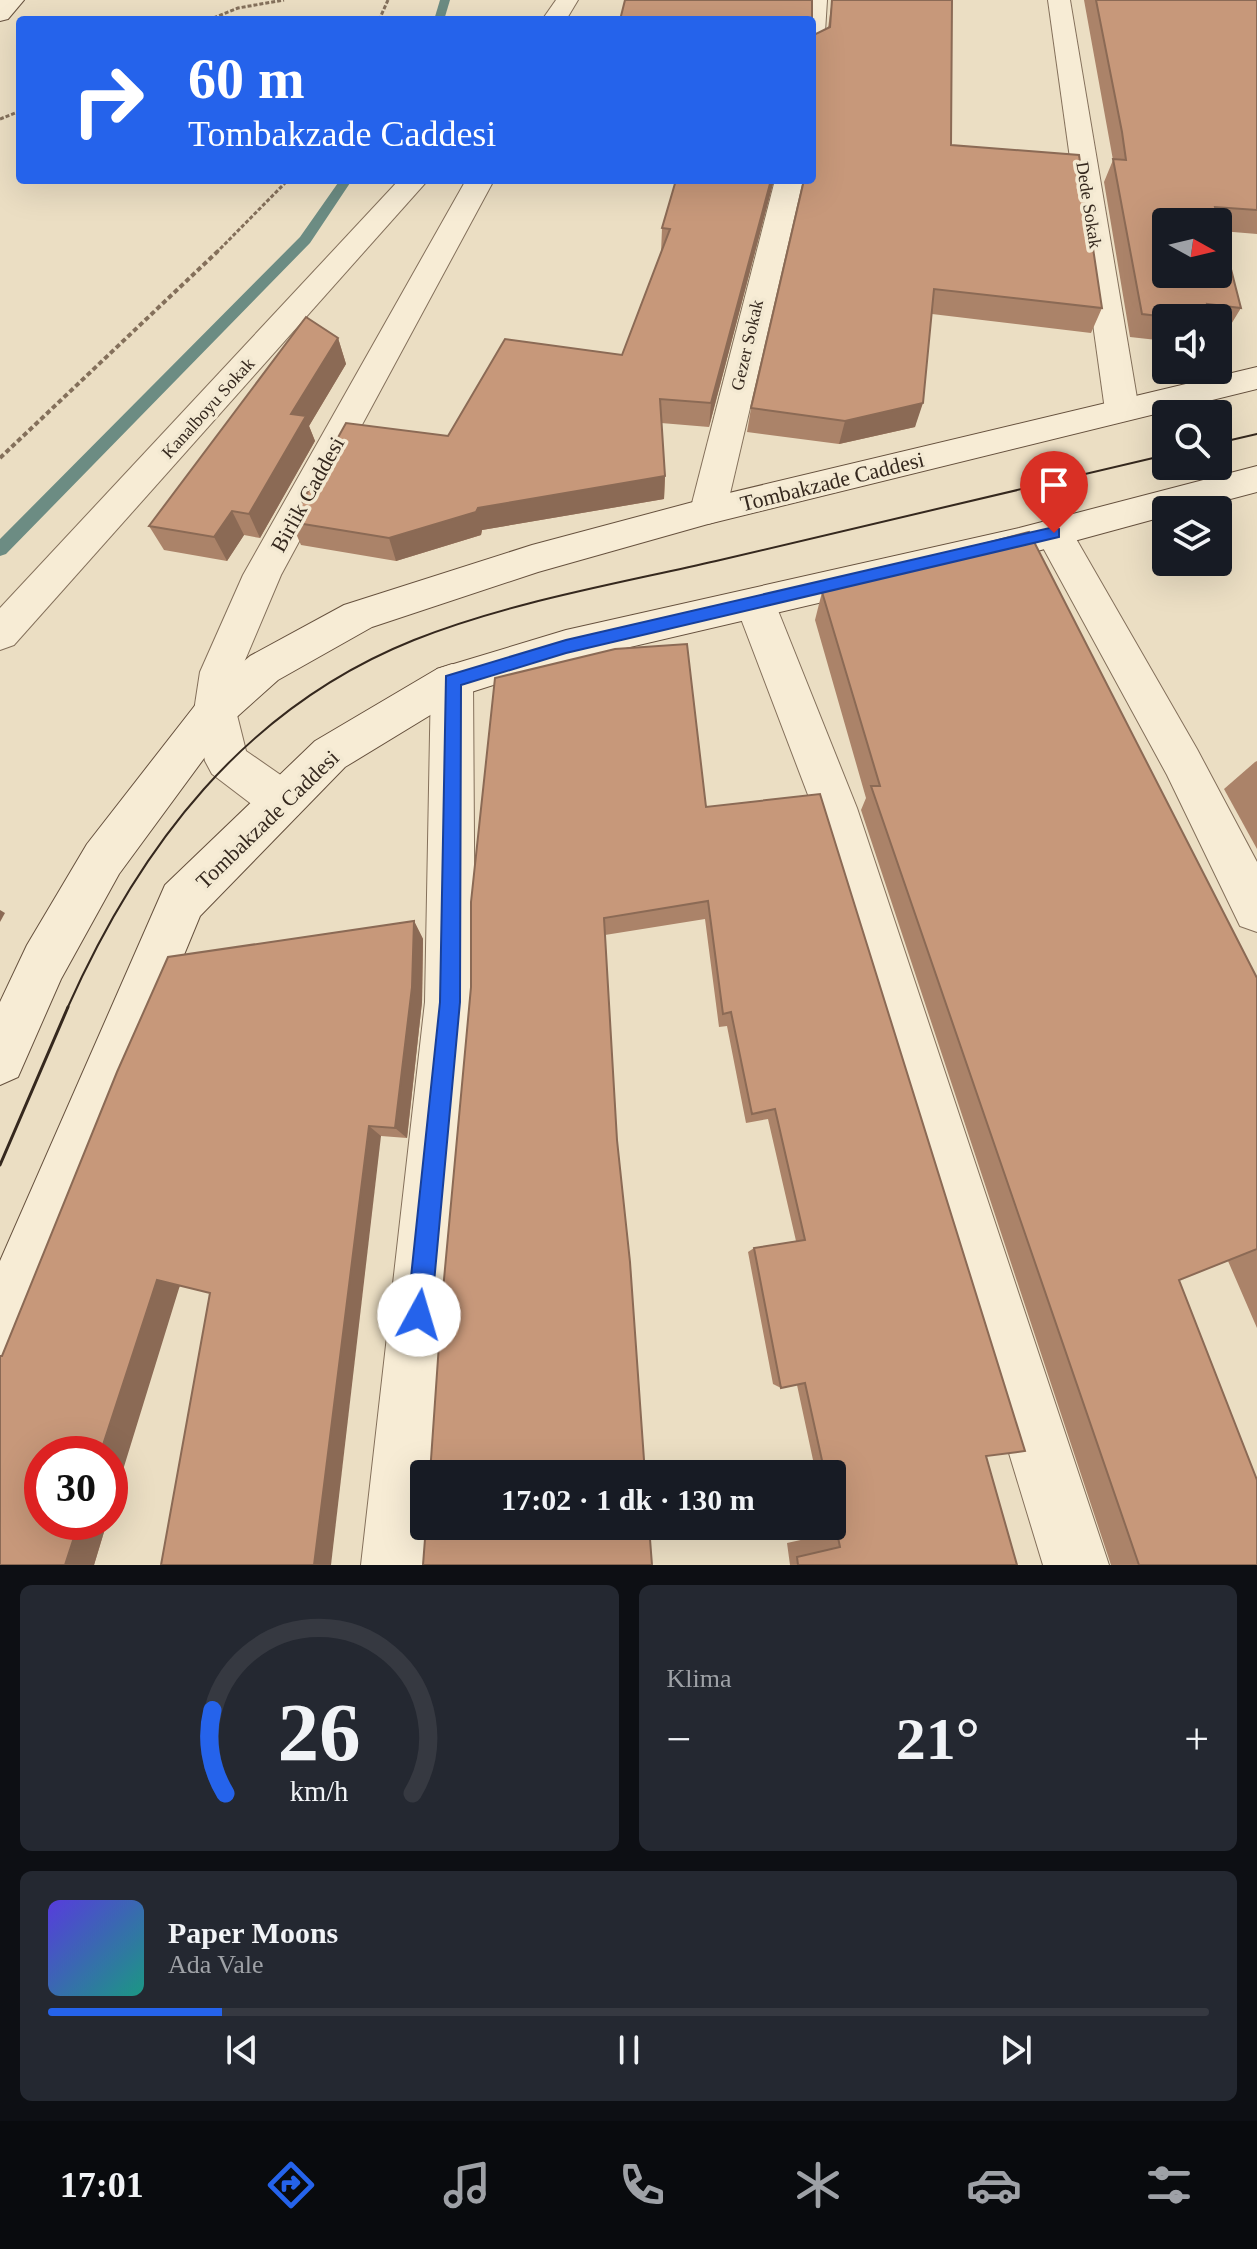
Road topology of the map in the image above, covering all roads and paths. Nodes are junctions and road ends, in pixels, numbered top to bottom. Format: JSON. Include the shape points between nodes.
{"nodes":[{"id":1,"x":13,"y":0,"type":"edge"},
{"id":2,"x":284,"y":0,"type":"edge"},
{"id":3,"x":1059,"y":0,"type":"edge"},
{"id":4,"x":0,"y":14,"type":"edge"},
{"id":5,"x":218,"y":16,"type":"edge"},
{"id":6,"x":284,"y":184,"type":"edge"},
{"id":7,"x":410,"y":184,"type":"edge"},
{"id":8,"x":478,"y":184,"type":"edge"},
{"id":9,"x":788,"y":184,"type":"edge"},
{"id":10,"x":1257,"y":378,"type":"edge"},
{"id":11,"x":1122,"y":410,"type":"junction"},
{"id":12,"x":0,"y":458,"type":"edge"},
{"id":13,"x":1257,"y":479,"type":"edge"},
{"id":14,"x":708,"y":511,"type":"junction"},
{"id":15,"x":1054,"y":533,"type":"junction"},
{"id":16,"x":755,"y":603,"type":"junction"},
{"id":17,"x":0,"y":634,"type":"edge"},
{"id":18,"x":452,"y":681,"type":"junction"},
{"id":19,"x":215,"y":711,"type":"junction"},
{"id":20,"x":282,"y":801,"type":"junction"},
{"id":21,"x":1257,"y":910,"type":"edge"},
{"id":22,"x":0,"y":1059,"type":"edge"},
{"id":23,"x":0,"y":1329,"type":"edge"},
{"id":24,"x":394,"y":1565,"type":"edge"},
{"id":25,"x":1076,"y":1565,"type":"edge"}],
"edges":[{"from":1,"to":4,"type":"street"},
{"from":2,"to":5,"type":"path"},
{"from":3,"to":11,"type":"street","name":"Dede Sokak"},
{"from":6,"to":12,"type":"path"},
{"from":7,"to":17,"type":"street","name":"Kanalboyu Sokak"},
{"from":8,"to":19,"type":"street","name":"Birlik Caddesi","via":[[262,575],[220,672]]},
{"from":9,"to":14,"type":"street","name":"Gezer Sokak"},
{"from":10,"to":11,"type":"street","name":"Tombakzade Caddesi"},
{"from":11,"to":14,"type":"street","name":"Tombakzade Caddesi"},
{"from":13,"to":15,"type":"street","name":"Tombakzade Caddesi"},
{"from":14,"to":19,"type":"street","name":"Tombakzade Caddesi","via":[[532,559],[358,616],[264,668]]},
{"from":15,"to":16,"type":"street","name":"Tombakzade Caddesi"},
{"from":15,"to":21,"type":"street","via":[[1182,762]]},
{"from":16,"to":18,"type":"street","name":"Tombakzade Caddesi","via":[[566,646]]},
{"from":16,"to":25,"type":"street","via":[[835,808]]},
{"from":18,"to":20,"type":"street","name":"Tombakzade Caddesi","via":[[330,754]]},
{"from":18,"to":24,"type":"street","via":[[450,1002]]},
{"from":19,"to":20,"type":"street","name":"Birlik Caddesi","via":[[227,761]]},
{"from":19,"to":22,"type":"street","name":"Tombakzade Caddesi","via":[[103,859],[44,962]]},
{"from":20,"to":23,"type":"street","name":"Tombakzade Caddesi","via":[[182,901]]}]}
